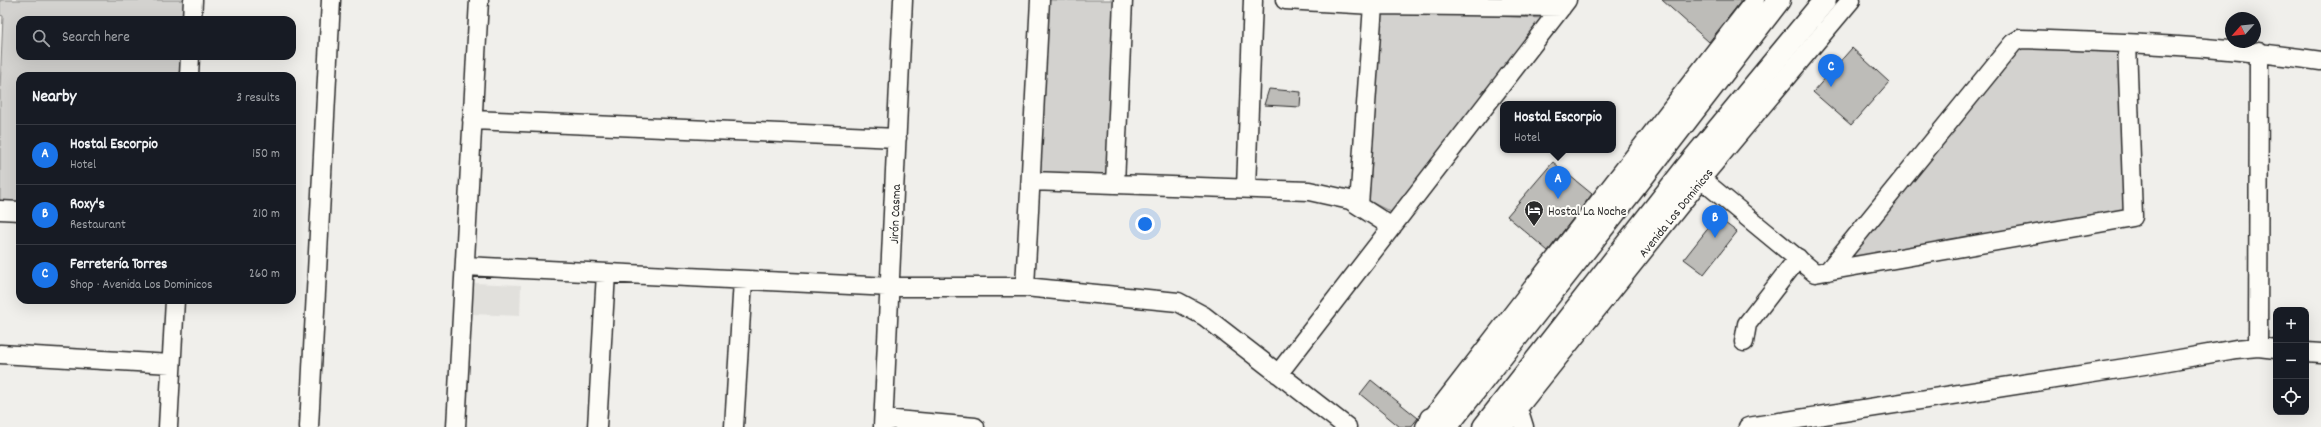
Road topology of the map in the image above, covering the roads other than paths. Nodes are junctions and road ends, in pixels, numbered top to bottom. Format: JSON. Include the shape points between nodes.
{"nodes":[{"id":1,"x":193,"y":0,"type":"edge"},
{"id":2,"x":331,"y":0,"type":"edge"},
{"id":3,"x":478,"y":0,"type":"edge"},
{"id":4,"x":903,"y":0,"type":"edge"},
{"id":5,"x":1040,"y":0,"type":"edge"},
{"id":6,"x":1123,"y":0,"type":"edge"},
{"id":7,"x":1253,"y":0,"type":"edge"},
{"id":8,"x":1285,"y":0,"type":"edge"},
{"id":9,"x":1755,"y":0,"type":"edge"},
{"id":10,"x":1779,"y":0,"type":"edge"},
{"id":11,"x":1825,"y":0,"type":"edge"},
{"id":12,"x":1851,"y":0,"type":"edge"},
{"id":13,"x":1373,"y":4,"type":"junction"},
{"id":14,"x":1565,"y":4,"type":"edge"},
{"id":15,"x":192,"y":16,"type":"edge"},
{"id":16,"x":2127,"y":43,"type":"junction"},
{"id":17,"x":2258,"y":51,"type":"junction"},
{"id":18,"x":190,"y":60,"type":"edge"},
{"id":19,"x":2321,"y":61,"type":"edge"},
{"id":20,"x":189,"y":72,"type":"edge"},
{"id":21,"x":472,"y":120,"type":"junction"},
{"id":22,"x":897,"y":138,"type":"junction"},
{"id":23,"x":1701,"y":179,"type":"junction"},
{"id":24,"x":1031,"y":181,"type":"junction"},
{"id":25,"x":1115,"y":184,"type":"junction"},
{"id":26,"x":1246,"y":188,"type":"junction"},
{"id":27,"x":1359,"y":205,"type":"junction"},
{"id":28,"x":0,"y":210,"type":"edge"},
{"id":29,"x":16,"y":211,"type":"edge"},
{"id":30,"x":1392,"y":227,"type":"junction"},
{"id":31,"x":1798,"y":258,"type":"junction"},
{"id":32,"x":465,"y":266,"type":"junction"},
{"id":33,"x":1828,"y":271,"type":"junction"},
{"id":34,"x":606,"y":273,"type":"junction"},
{"id":35,"x":743,"y":280,"type":"junction"},
{"id":36,"x":891,"y":287,"type":"junction"},
{"id":37,"x":1025,"y":287,"type":"junction"},
{"id":38,"x":175,"y":304,"type":"edge"},
{"id":39,"x":1744,"y":342,"type":"dead end"},
{"id":40,"x":2258,"y":347,"type":"junction"},
{"id":41,"x":2273,"y":348,"type":"edge"},
{"id":42,"x":2309,"y":352,"type":"edge"},
{"id":43,"x":2321,"y":353,"type":"edge"},
{"id":44,"x":0,"y":354,"type":"edge"},
{"id":45,"x":172,"y":364,"type":"junction"},
{"id":46,"x":1278,"y":374,"type":"junction"},
{"id":47,"x":1518,"y":408,"type":"junction"},
{"id":48,"x":884,"y":423,"type":"edge"},
{"id":49,"x":1433,"y":425,"type":"edge"},
{"id":50,"x":168,"y":427,"type":"edge"},
{"id":51,"x":309,"y":427,"type":"edge"},
{"id":52,"x":456,"y":427,"type":"edge"},
{"id":53,"x":597,"y":427,"type":"edge"},
{"id":54,"x":734,"y":427,"type":"edge"},
{"id":55,"x":975,"y":427,"type":"edge"},
{"id":56,"x":1347,"y":427,"type":"edge"},
{"id":57,"x":1484,"y":427,"type":"edge"},
{"id":58,"x":1504,"y":427,"type":"edge"},
{"id":59,"x":1524,"y":427,"type":"edge"},
{"id":60,"x":1748,"y":427,"type":"edge"}],
"edges":[{"from":1,"to":15,"type":"street"},
{"from":2,"to":51,"type":"street"},
{"from":3,"to":21,"type":"street"},
{"from":4,"to":22,"type":"street","name":"Jirón Casma"},
{"from":5,"to":24,"type":"street"},
{"from":6,"to":25,"type":"street"},
{"from":7,"to":26,"type":"street"},
{"from":8,"to":13,"type":"street"},
{"from":9,"to":49,"type":"street"},
{"from":10,"to":49,"type":"main road","via":[[1637,184]]},
{"from":11,"to":57,"type":"main road","name":"Avenida Los Dominicos","via":[[1686,167]]},
{"from":12,"to":23,"type":"street","name":"Avenida Los Dominicos"},
{"from":13,"to":14,"type":"street"},
{"from":13,"to":27,"type":"street"},
{"from":14,"to":30,"type":"street"},
{"from":16,"to":17,"type":"street"},
{"from":16,"to":33,"type":"street","via":[[2020,39],[2014,43]]},
{"from":16,"to":33,"type":"street","via":[[2133,217]]},
{"from":17,"to":19,"type":"street"},
{"from":17,"to":40,"type":"street"},
{"from":18,"to":20,"type":"street"},
{"from":21,"to":22,"type":"street"},
{"from":21,"to":32,"type":"street"},
{"from":22,"to":36,"type":"street","name":"Jirón Casma"},
{"from":23,"to":31,"type":"street"},
{"from":23,"to":47,"type":"street","name":"Avenida Los Dominicos"},
{"from":24,"to":25,"type":"street"},
{"from":24,"to":37,"type":"street"},
{"from":25,"to":26,"type":"street"},
{"from":26,"to":27,"type":"street","via":[[1309,191],[1350,200]]},
{"from":27,"to":30,"type":"street"},
{"from":28,"to":29,"type":"street"},
{"from":30,"to":46,"type":"street"},
{"from":31,"to":33,"type":"street","via":[[1815,273]]},
{"from":31,"to":39,"type":"street","via":[[1747,324]]},
{"from":32,"to":34,"type":"street"},
{"from":32,"to":52,"type":"street"},
{"from":34,"to":35,"type":"street"},
{"from":34,"to":53,"type":"street"},
{"from":35,"to":36,"type":"street"},
{"from":35,"to":54,"type":"street"},
{"from":36,"to":37,"type":"street"},
{"from":36,"to":48,"type":"street","name":"Jirón Casma"},
{"from":37,"to":46,"type":"street","via":[[1178,302],[1204,316]]},
{"from":38,"to":45,"type":"street"},
{"from":40,"to":41,"type":"street"},
{"from":40,"to":60,"type":"street"},
{"from":42,"to":43,"type":"street"},
{"from":44,"to":45,"type":"street"},
{"from":45,"to":50,"type":"street"},
{"from":46,"to":56,"type":"street"},
{"from":47,"to":58,"type":"street","name":"Avenida Los Dominicos"},
{"from":47,"to":59,"type":"street"},
{"from":48,"to":55,"type":"street"}]}
